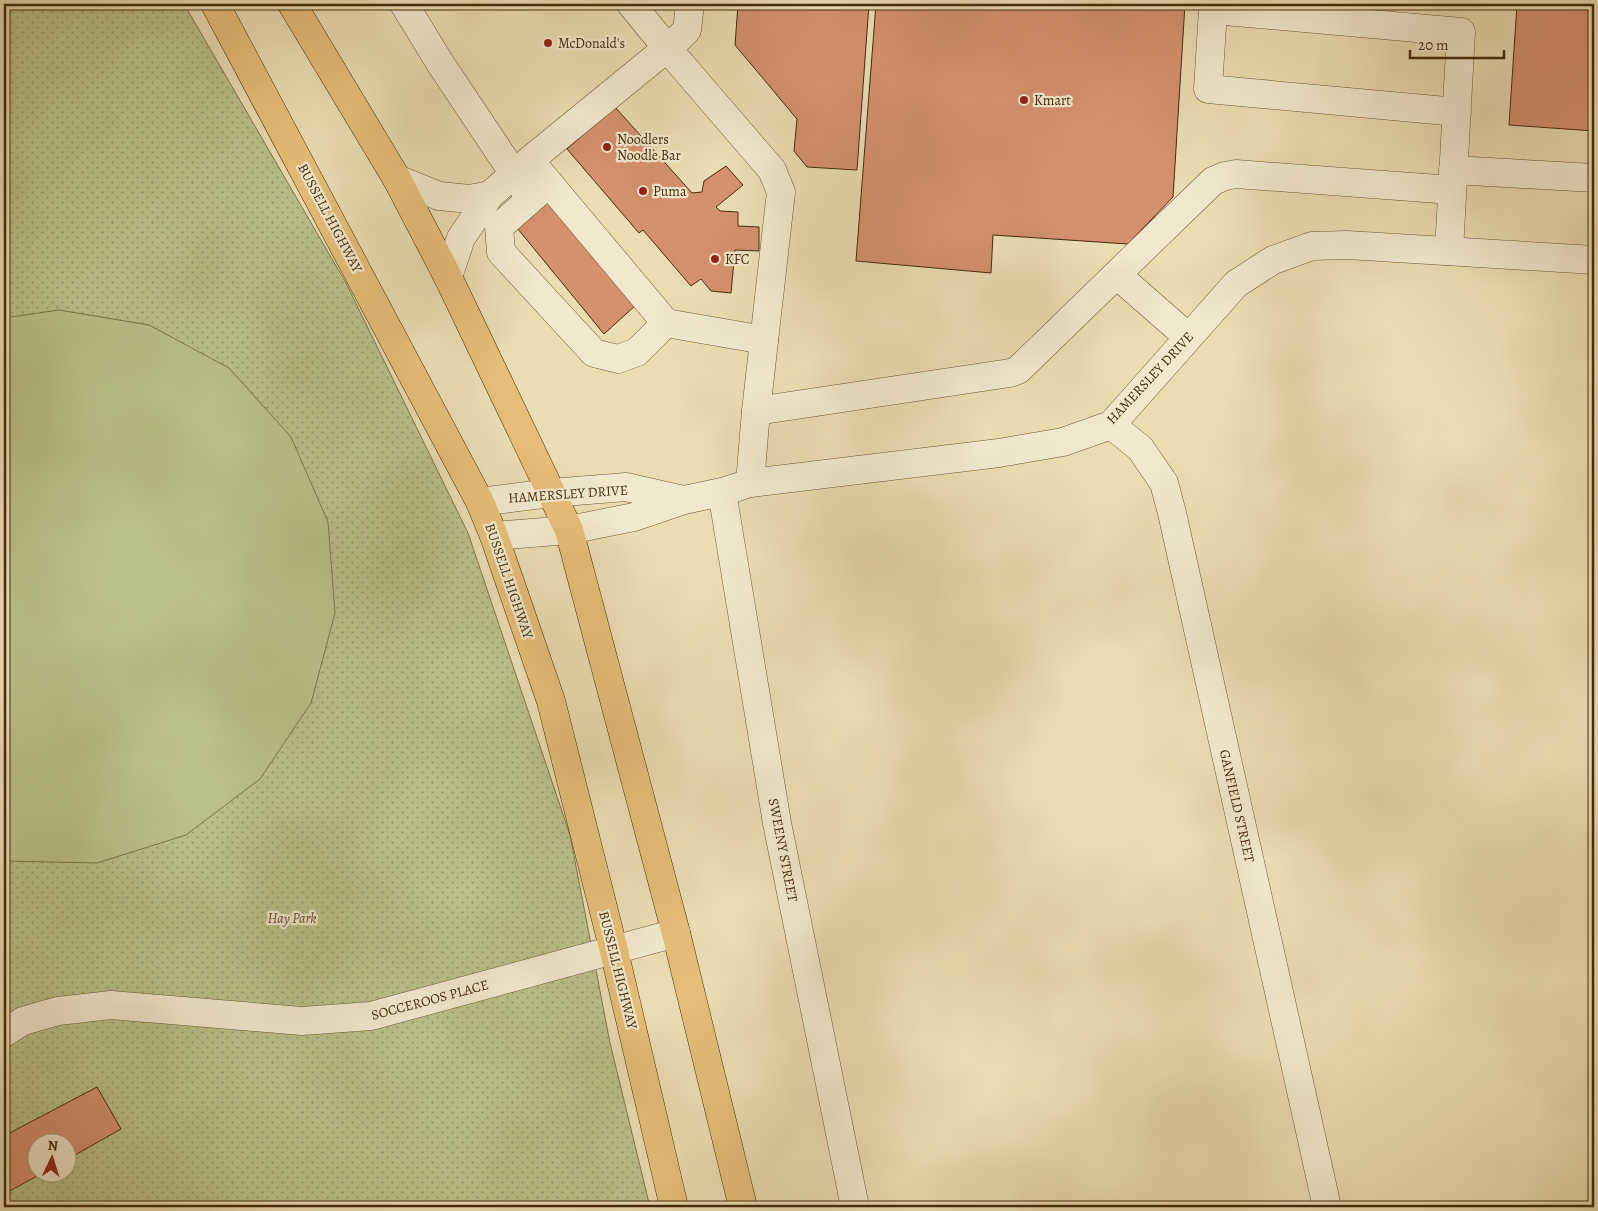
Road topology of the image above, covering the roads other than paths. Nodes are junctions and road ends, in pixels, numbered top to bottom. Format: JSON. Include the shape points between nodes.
{"nodes":[{"id":1,"x":215,"y":4,"type":"edge"},
{"id":2,"x":292,"y":4,"type":"edge"},
{"id":3,"x":404,"y":4,"type":"edge"},
{"id":4,"x":631,"y":4,"type":"edge"},
{"id":5,"x":690,"y":4,"type":"edge"},
{"id":6,"x":1214,"y":7,"type":"edge"},
{"id":7,"x":667,"y":48,"type":"junction"},
{"id":8,"x":1457,"y":112,"type":"junction"},
{"id":9,"x":521,"y":167,"type":"junction"},
{"id":10,"x":1594,"y":178,"type":"edge"},
{"id":11,"x":397,"y":180,"type":"junction"},
{"id":12,"x":1453,"y":180,"type":"junction"},
{"id":13,"x":540,"y":190,"type":"junction"},
{"id":14,"x":490,"y":195,"type":"junction"},
{"id":15,"x":1449,"y":252,"type":"junction"},
{"id":16,"x":1594,"y":260,"type":"edge"},
{"id":17,"x":1117,"y":276,"type":"junction"},
{"id":18,"x":448,"y":277,"type":"junction"},
{"id":19,"x":666,"y":323,"type":"junction"},
{"id":20,"x":1188,"y":338,"type":"junction"},
{"id":21,"x":764,"y":340,"type":"junction"},
{"id":22,"x":756,"y":412,"type":"junction"},
{"id":23,"x":1111,"y":425,"type":"junction"},
{"id":24,"x":750,"y":483,"type":"junction"},
{"id":25,"x":551,"y":492,"type":"junction"},
{"id":26,"x":722,"y":492,"type":"junction"},
{"id":27,"x":684,"y":500,"type":"junction"},
{"id":28,"x":480,"y":502,"type":"junction"},
{"id":29,"x":569,"y":530,"type":"junction"},
{"id":30,"x":494,"y":536,"type":"junction"},
{"id":31,"x":676,"y":933,"type":"junction"},
{"id":32,"x":614,"y":951,"type":"junction"},
{"id":33,"x":4,"y":1033,"type":"edge"},
{"id":34,"x":674,"y":1207,"type":"edge"},
{"id":35,"x":743,"y":1207,"type":"edge"},
{"id":36,"x":855,"y":1207,"type":"edge"},
{"id":37,"x":1327,"y":1207,"type":"edge"}],
"edges":[{"from":1,"to":28,"type":"main road","name":"BUSSELL HIGHWAY"},
{"from":2,"to":11,"type":"main road"},
{"from":3,"to":9,"type":"street","via":[[440,63]]},
{"from":4,"to":7,"type":"street"},
{"from":5,"to":7,"type":"street","via":[[687,30]]},
{"from":6,"to":8,"type":"street","via":[[1461,32]]},
{"from":6,"to":8,"type":"street","via":[[1208,89]]},
{"from":7,"to":9,"type":"street"},
{"from":7,"to":21,"type":"street","via":[[772,170],[781,192]]},
{"from":8,"to":12,"type":"street"},
{"from":9,"to":13,"type":"street"},
{"from":9,"to":14,"type":"street"},
{"from":10,"to":12,"type":"street"},
{"from":11,"to":14,"type":"street","via":[[439,196],[470,198]]},
{"from":11,"to":18,"type":"main road"},
{"from":12,"to":15,"type":"street"},
{"from":12,"to":17,"type":"street","via":[[1225,176],[1213,181]]},
{"from":13,"to":19,"type":"street"},
{"from":13,"to":19,"type":"street","via":[[499,227],[501,252],[594,354],[618,359],[637,352]]},
{"from":14,"to":18,"type":"street","via":[[462,238]]},
{"from":15,"to":16,"type":"street","name":"HAMERSLEY DRIVE"},
{"from":15,"to":20,"type":"street","name":"HAMERSLEY DRIVE","via":[[1347,245],[1312,246],[1273,260],[1236,284]]},
{"from":17,"to":20,"type":"street"},
{"from":17,"to":22,"type":"street","via":[[1018,370]]},
{"from":18,"to":25,"type":"main road"},
{"from":19,"to":21,"type":"street"},
{"from":20,"to":23,"type":"street","name":"HAMERSLEY DRIVE"},
{"from":21,"to":22,"type":"street"},
{"from":22,"to":24,"type":"street"},
{"from":23,"to":24,"type":"street","name":"HAMERSLEY DRIVE","via":[[1062,442],[999,453]]},
{"from":23,"to":37,"type":"street","name":"GANFIELD STREET","via":[[1140,448],[1164,482]]},
{"from":24,"to":26,"type":"street","name":"HAMERSLEY DRIVE"},
{"from":25,"to":27,"type":"street","name":"HAMERSLEY DRIVE","via":[[626,487]]},
{"from":25,"to":28,"type":"street","name":"HAMERSLEY DRIVE"},
{"from":25,"to":29,"type":"main road"},
{"from":26,"to":27,"type":"street","name":"HAMERSLEY DRIVE"},
{"from":26,"to":36,"type":"street","name":"SWEENY STREET","via":[[777,823]]},
{"from":27,"to":29,"type":"street","name":"HAMERSLEY DRIVE","via":[[634,516]]},
{"from":28,"to":30,"type":"main road","name":"BUSSELL HIGHWAY"},
{"from":29,"to":30,"type":"street","name":"HAMERSLEY DRIVE"},
{"from":29,"to":31,"type":"main road"},
{"from":30,"to":32,"type":"main road","name":"BUSSELL HIGHWAY","via":[[551,701]]},
{"from":31,"to":32,"type":"street","name":"SOCCEROOS PLACE"},
{"from":31,"to":35,"type":"main road"},
{"from":32,"to":33,"type":"street","name":"SOCCEROOS PLACE","via":[[371,1016],[302,1021],[112,1005],[58,1011],[23,1022]]},
{"from":32,"to":34,"type":"main road","name":"BUSSELL HIGHWAY"}]}
